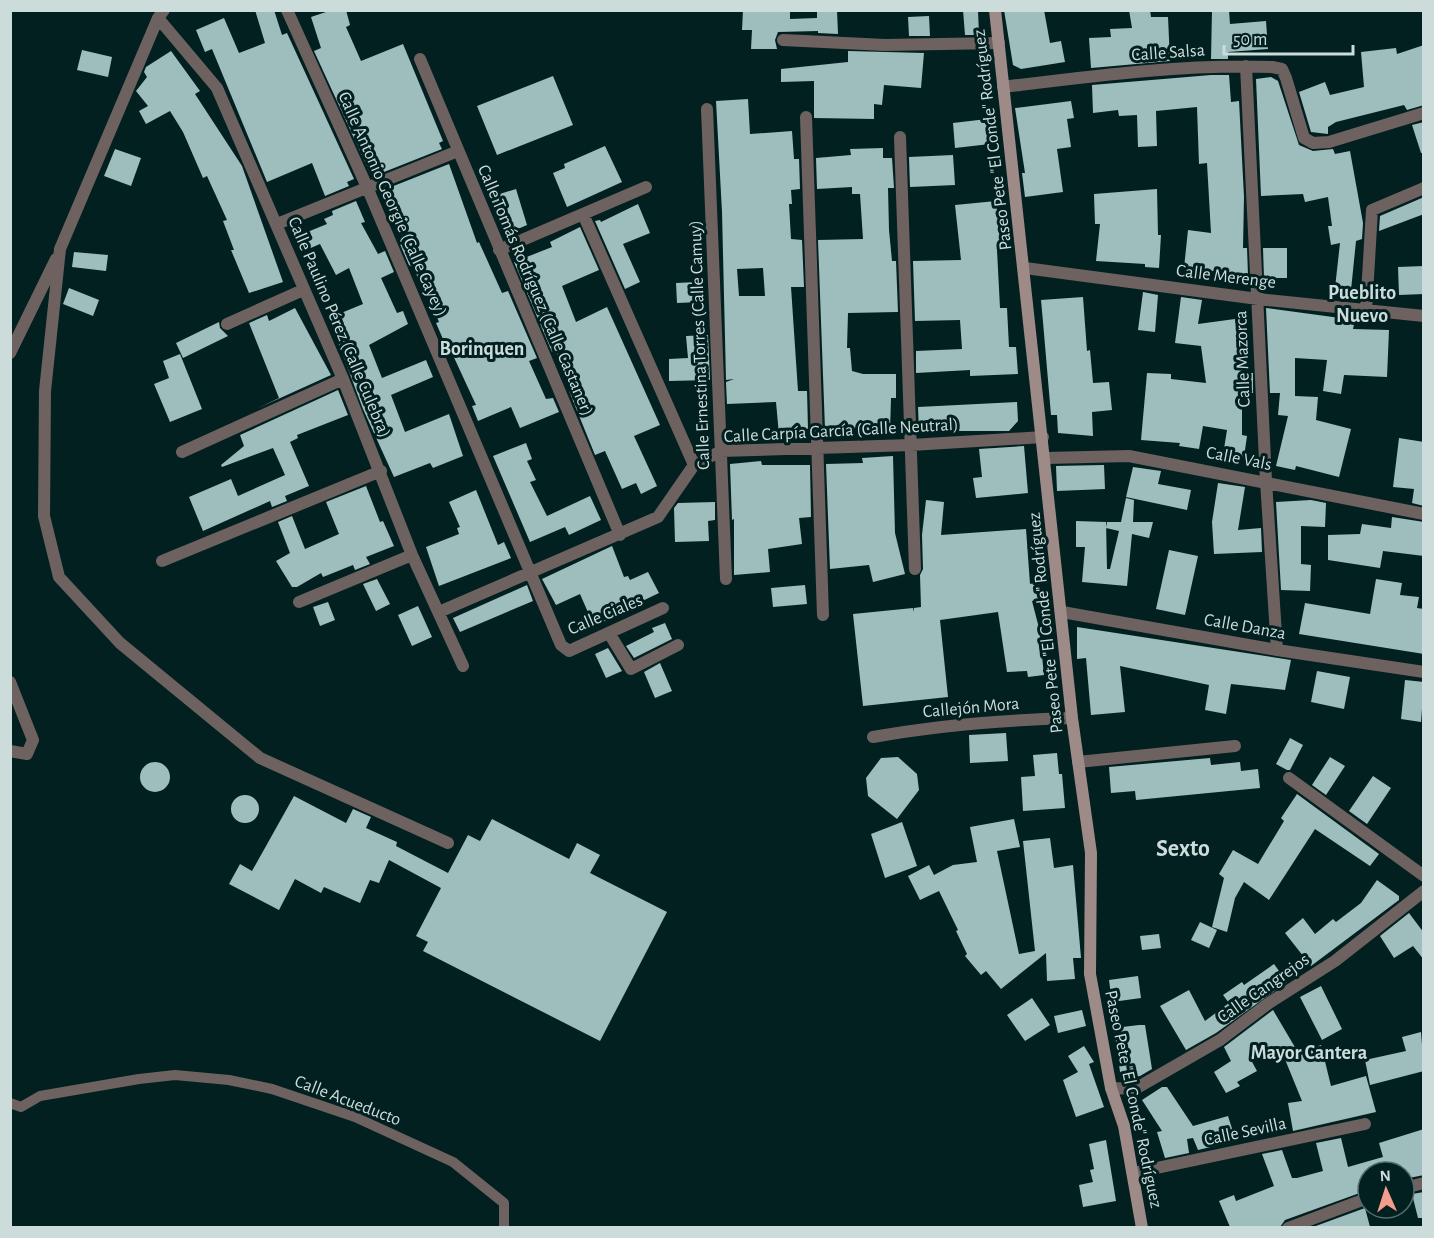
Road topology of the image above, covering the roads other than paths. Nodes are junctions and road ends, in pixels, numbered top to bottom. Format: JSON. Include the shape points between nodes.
{"nodes":[{"id":1,"x":287,"y":10,"type":"edge"},
{"id":2,"x":995,"y":10,"type":"edge"},
{"id":3,"x":161,"y":14,"type":"edge"},
{"id":4,"x":783,"y":40,"type":"dead end"},
{"id":5,"x":999,"y":43,"type":"junction"},
{"id":6,"x":420,"y":59,"type":"dead end"},
{"id":7,"x":1246,"y":66,"type":"junction"},
{"id":8,"x":1003,"y":87,"type":"junction"},
{"id":9,"x":707,"y":109,"type":"dead end"},
{"id":10,"x":1424,"y":112,"type":"edge"},
{"id":11,"x":806,"y":117,"type":"dead end"},
{"id":12,"x":900,"y":137,"type":"dead end"},
{"id":13,"x":458,"y":151,"type":"junction"},
{"id":14,"x":367,"y":187,"type":"junction"},
{"id":15,"x":646,"y":187,"type":"dead end"},
{"id":16,"x":1424,"y":188,"type":"edge"},
{"id":17,"x":582,"y":214,"type":"junction"},
{"id":18,"x":277,"y":224,"type":"junction"},
{"id":19,"x":60,"y":249,"type":"junction"},
{"id":20,"x":499,"y":250,"type":"junction"},
{"id":21,"x":1025,"y":268,"type":"junction"},
{"id":22,"x":303,"y":290,"type":"junction"},
{"id":23,"x":1258,"y":299,"type":"junction"},
{"id":24,"x":1366,"y":311,"type":"junction"},
{"id":25,"x":1424,"y":316,"type":"edge"},
{"id":26,"x":227,"y":324,"type":"dead end"},
{"id":27,"x":10,"y":352,"type":"edge"},
{"id":28,"x":343,"y":379,"type":"junction"},
{"id":29,"x":1043,"y":437,"type":"junction"},
{"id":30,"x":911,"y":445,"type":"junction"},
{"id":31,"x":816,"y":448,"type":"junction"},
{"id":32,"x":722,"y":451,"type":"junction"},
{"id":33,"x":182,"y":452,"type":"dead end"},
{"id":34,"x":1046,"y":458,"type":"junction"},
{"id":35,"x":694,"y":465,"type":"junction"},
{"id":36,"x":381,"y":471,"type":"junction"},
{"id":37,"x":1266,"y":481,"type":"junction"},
{"id":38,"x":1424,"y":514,"type":"edge"},
{"id":39,"x":620,"y":535,"type":"junction"},
{"id":40,"x":412,"y":555,"type":"junction"},
{"id":41,"x":162,"y":561,"type":"dead end"},
{"id":42,"x":915,"y":569,"type":"dead end"},
{"id":43,"x":530,"y":573,"type":"junction"},
{"id":44,"x":726,"y":579,"type":"dead end"},
{"id":45,"x":299,"y":602,"type":"dead end"},
{"id":46,"x":663,"y":608,"type":"dead end"},
{"id":47,"x":439,"y":612,"type":"junction"},
{"id":48,"x":1062,"y":612,"type":"junction"},
{"id":49,"x":823,"y":615,"type":"dead end"},
{"id":50,"x":609,"y":633,"type":"junction"},
{"id":51,"x":561,"y":645,"type":"joint"},
{"id":52,"x":678,"y":645,"type":"dead end"},
{"id":53,"x":1277,"y":650,"type":"junction"},
{"id":54,"x":463,"y":666,"type":"dead end"},
{"id":55,"x":1424,"y":672,"type":"edge"},
{"id":56,"x":10,"y":682,"type":"edge"},
{"id":57,"x":1072,"y":718,"type":"junction"},
{"id":58,"x":873,"y":737,"type":"dead end"},
{"id":59,"x":1235,"y":746,"type":"dead end"},
{"id":60,"x":10,"y":752,"type":"edge"},
{"id":61,"x":1078,"y":762,"type":"junction"},
{"id":62,"x":1289,"y":777,"type":"dead end"},
{"id":63,"x":448,"y":843,"type":"dead end"},
{"id":64,"x":1424,"y":876,"type":"edge"},
{"id":65,"x":1424,"y":891,"type":"edge"},
{"id":66,"x":1111,"y":1088,"type":"junction"},
{"id":67,"x":10,"y":1102,"type":"edge"},
{"id":68,"x":1365,"y":1124,"type":"dead end"},
{"id":69,"x":1133,"y":1173,"type":"junction"},
{"id":70,"x":1356,"y":1202,"type":"edge"},
{"id":71,"x":504,"y":1227,"type":"edge"},
{"id":72,"x":1143,"y":1227,"type":"edge"},
{"id":73,"x":1288,"y":1227,"type":"edge"}],
"edges":[{"from":1,"to":14,"type":"street","name":"Calle Antonio Georgie (Calle Cayey)"},
{"from":2,"to":5,"type":"street","name":"Paseo Pete \"El Conde\" Rodríguez"},
{"from":3,"to":18,"type":"street","name":"Calle Paulino Pérez (Calle Culebra)","via":[[217,88]]},
{"from":3,"to":19,"type":"street"},
{"from":4,"to":5,"type":"street","via":[[885,45]]},
{"from":5,"to":8,"type":"street","name":"Paseo Pete \"El Conde\" Rodríguez"},
{"from":6,"to":13,"type":"street","name":"Calle Tomás Rodríguez (Calle Castaner)"},
{"from":7,"to":8,"type":"street","name":"Calle Salsa","via":[[1148,70]]},
{"from":7,"to":10,"type":"street","name":"Calle Salsa","via":[[1282,69],[1304,138],[1313,143],[1329,142]]},
{"from":7,"to":23,"type":"street","name":"Calle Mazorca"},
{"from":8,"to":21,"type":"street","name":"Paseo Pete \"El Conde\" Rodríguez"},
{"from":9,"to":32,"type":"street","name":"Calle Ernestina Torres (Calle Camuy)"},
{"from":11,"to":31,"type":"street"},
{"from":12,"to":30,"type":"street"},
{"from":13,"to":14,"type":"street"},
{"from":13,"to":20,"type":"street","name":"Calle Tomás Rodríguez (Calle Castaner)"},
{"from":14,"to":18,"type":"street"},
{"from":14,"to":43,"type":"street","name":"Calle Antonio Georgie (Calle Cayey)"},
{"from":15,"to":17,"type":"street"},
{"from":16,"to":24,"type":"street","via":[[1372,210]]},
{"from":17,"to":20,"type":"street"},
{"from":17,"to":35,"type":"street"},
{"from":18,"to":22,"type":"street","name":"Calle Paulino Pérez (Calle Culebra)"},
{"from":19,"to":27,"type":"street"},
{"from":19,"to":63,"type":"street","via":[[45,391],[44,516],[59,577],[120,643],[260,758]]},
{"from":20,"to":39,"type":"street","name":"Calle Tomás Rodríguez (Calle Castaner)"},
{"from":21,"to":23,"type":"street","name":"Calle Merenge"},
{"from":21,"to":29,"type":"street","name":"Paseo Pete \"El Conde\" Rodríguez"},
{"from":22,"to":26,"type":"street"},
{"from":22,"to":28,"type":"street","name":"Calle Paulino Pérez (Calle Culebra)"},
{"from":23,"to":24,"type":"street","name":"Calle Merenge"},
{"from":23,"to":37,"type":"street","name":"Calle Mazorca"},
{"from":24,"to":25,"type":"street","name":"Calle Merenge"},
{"from":28,"to":33,"type":"street"},
{"from":28,"to":36,"type":"street","name":"Calle Paulino Pérez (Calle Culebra)"},
{"from":29,"to":30,"type":"street","name":"Calle Carpía García (Calle Neutral)"},
{"from":29,"to":34,"type":"street","name":"Paseo Pete \"El Conde\" Rodríguez"},
{"from":30,"to":31,"type":"street","name":"Calle Carpía García (Calle Neutral)"},
{"from":30,"to":42,"type":"street"},
{"from":31,"to":32,"type":"street","name":"Calle Carpía García (Calle Neutral)"},
{"from":31,"to":49,"type":"street"},
{"from":32,"to":35,"type":"street","name":"Calle Carpía García (Calle Neutral)"},
{"from":32,"to":44,"type":"street","name":"Calle Ernestina Torres (Calle Camuy)"},
{"from":34,"to":37,"type":"street","name":"Calle Vals","via":[[1129,456]]},
{"from":34,"to":48,"type":"street","name":"Paseo Pete \"El Conde\" Rodríguez"},
{"from":35,"to":39,"type":"street","name":"Calle Carpía García (Calle Neutral)","via":[[658,517]]},
{"from":36,"to":40,"type":"street","name":"Calle Paulino Pérez (Calle Culebra)"},
{"from":36,"to":41,"type":"street"},
{"from":37,"to":38,"type":"street","name":"Calle Vals"},
{"from":37,"to":53,"type":"street","name":"Calle Mazorca"},
{"from":39,"to":43,"type":"street","name":"Calle Carpía García (Calle Neutral)"},
{"from":40,"to":45,"type":"street"},
{"from":40,"to":47,"type":"street","name":"Calle Paulino Pérez (Calle Culebra)"},
{"from":43,"to":47,"type":"street","name":"Calle Carpía García (Calle Neutral)"},
{"from":43,"to":51,"type":"street","name":"Calle Antonio Georgie (Calle Cayey)"},
{"from":46,"to":50,"type":"street","name":"Calle Ciales"},
{"from":47,"to":54,"type":"street","name":"Calle Paulino Pérez (Calle Culebra)"},
{"from":48,"to":53,"type":"street","name":"Calle Danza"},
{"from":48,"to":57,"type":"street","name":"Paseo Pete \"El Conde\" Rodríguez"},
{"from":50,"to":51,"type":"street","name":"Calle Ciales","via":[[569,651]]},
{"from":50,"to":52,"type":"street","via":[[631,669]]},
{"from":53,"to":55,"type":"street","name":"Calle Danza"},
{"from":56,"to":60,"type":"street","via":[[33,740],[27,754]]},
{"from":57,"to":58,"type":"street","name":"Callejón Mora","via":[[952,726]]},
{"from":57,"to":61,"type":"street","name":"Paseo Pete \"El Conde\" Rodríguez"},
{"from":59,"to":61,"type":"street"},
{"from":61,"to":66,"type":"street","name":"Paseo Pete \"El Conde\" Rodríguez","via":[[1091,853],[1090,974]]},
{"from":62,"to":64,"type":"street"},
{"from":65,"to":66,"type":"street","name":"Calle Cangrejos","via":[[1335,961],[1220,1040],[1135,1089]]},
{"from":66,"to":69,"type":"street","name":"Paseo Pete \"El Conde\" Rodríguez","via":[[1124,1126]]},
{"from":67,"to":71,"type":"lane","name":"Calle Acueducto","via":[[21,1107],[40,1096],[175,1075],[272,1089],[355,1117],[453,1162],[504,1203]]},
{"from":68,"to":69,"type":"street","name":"Calle Sevilla"},
{"from":69,"to":72,"type":"street","name":"Paseo Pete \"El Conde\" Rodríguez"},
{"from":70,"to":73,"type":"street"}]}
